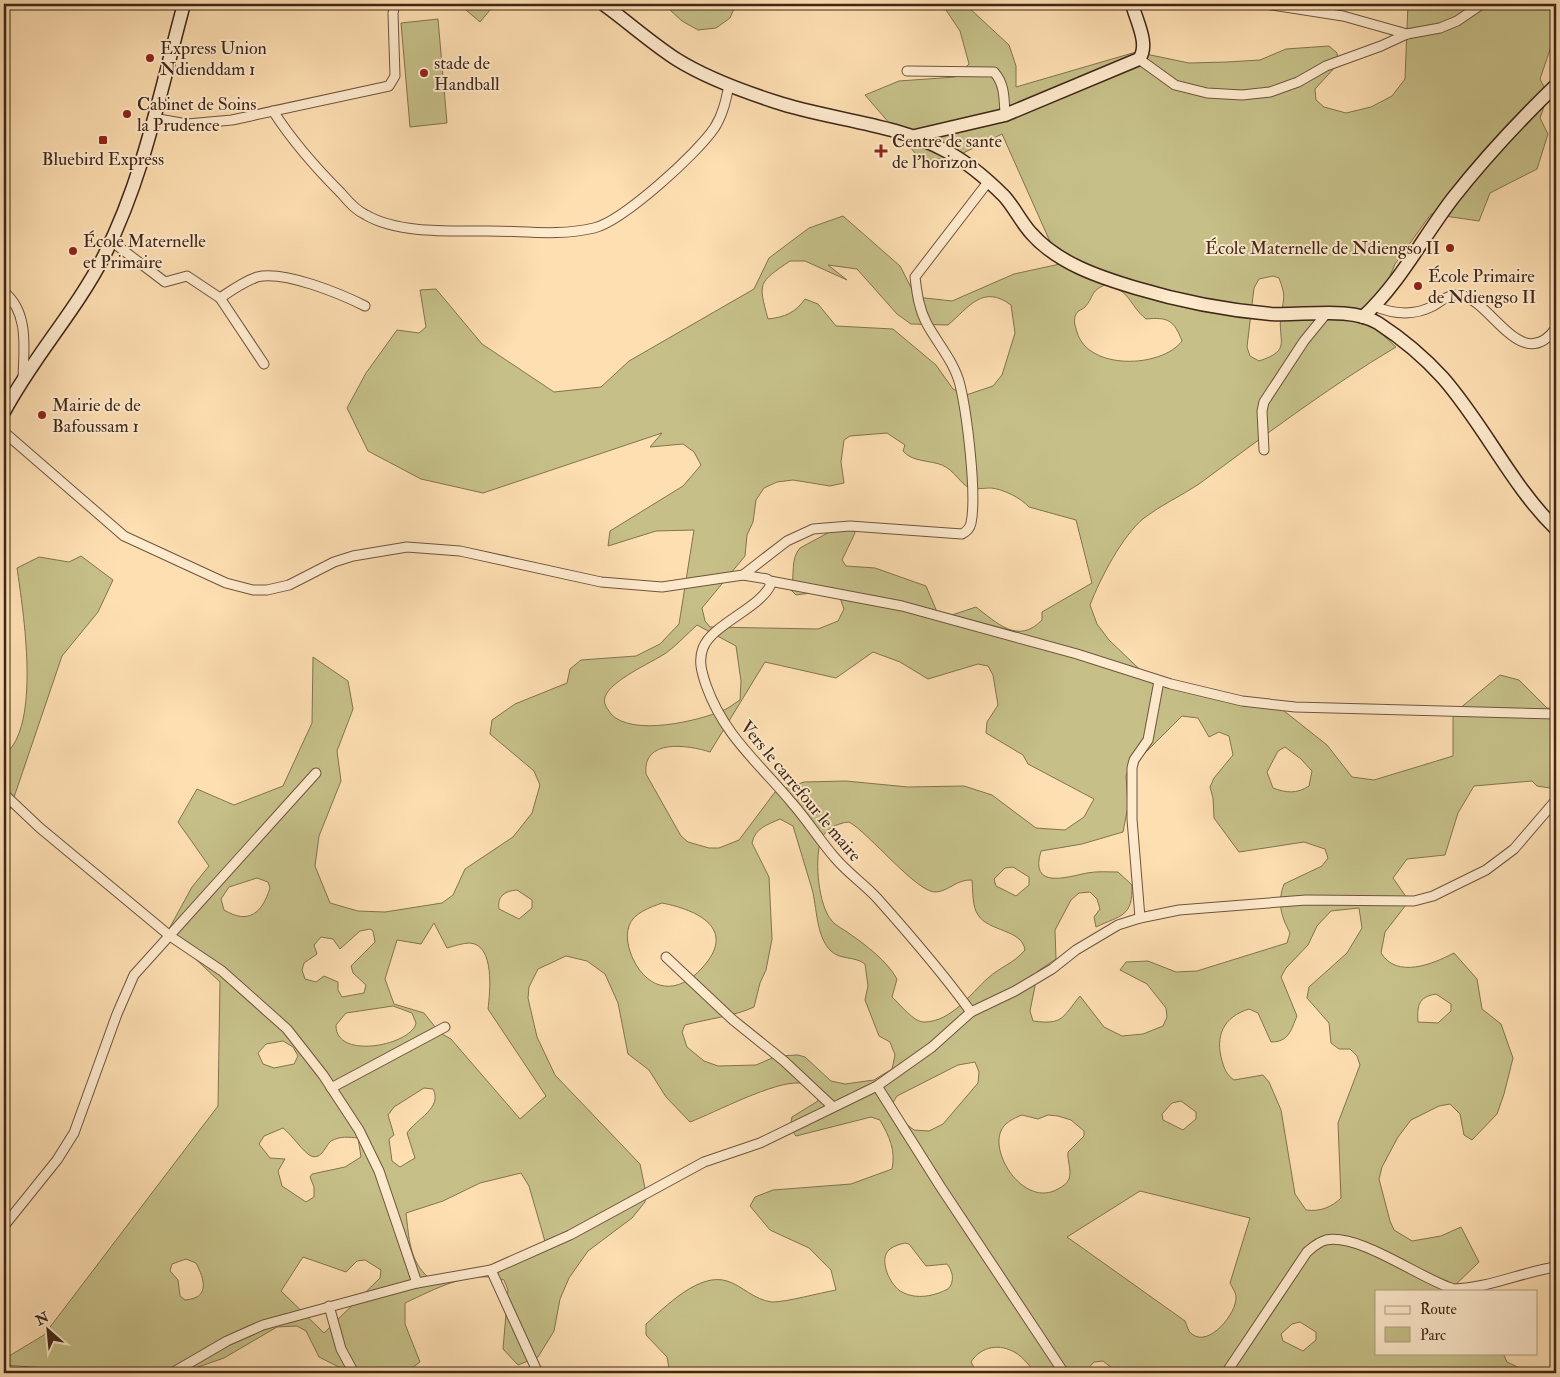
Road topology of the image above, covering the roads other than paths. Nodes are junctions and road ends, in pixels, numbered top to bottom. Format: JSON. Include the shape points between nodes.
{"nodes":[{"id":1,"x":184,"y":4,"type":"edge"},
{"id":2,"x":395,"y":4,"type":"edge"},
{"id":3,"x":603,"y":4,"type":"edge"},
{"id":4,"x":1132,"y":4,"type":"edge"},
{"id":5,"x":1265,"y":4,"type":"edge"},
{"id":6,"x":1482,"y":4,"type":"edge"},
{"id":7,"x":1406,"y":34,"type":"junction"},
{"id":8,"x":1139,"y":59,"type":"junction"},
{"id":9,"x":907,"y":71,"type":"dead end"},
{"id":10,"x":729,"y":85,"type":"junction"},
{"id":11,"x":1556,"y":85,"type":"edge"},
{"id":12,"x":273,"y":111,"type":"junction"},
{"id":13,"x":1005,"y":115,"type":"junction"},
{"id":14,"x":154,"y":118,"type":"junction"},
{"id":15,"x":915,"y":136,"type":"junction"},
{"id":16,"x":988,"y":182,"type":"junction"},
{"id":17,"x":111,"y":241,"type":"junction"},
{"id":18,"x":4,"y":292,"type":"edge"},
{"id":19,"x":220,"y":298,"type":"junction"},
{"id":20,"x":365,"y":306,"type":"dead end"},
{"id":21,"x":1374,"y":306,"type":"junction"},
{"id":22,"x":1326,"y":314,"type":"junction"},
{"id":23,"x":1363,"y":316,"type":"junction"},
{"id":24,"x":1556,"y":328,"type":"edge"},
{"id":25,"x":264,"y":364,"type":"dead end"},
{"id":26,"x":23,"y":378,"type":"junction"},
{"id":27,"x":4,"y":412,"type":"edge"},
{"id":28,"x":4,"y":432,"type":"edge"},
{"id":29,"x":1264,"y":450,"type":"dead end"},
{"id":30,"x":1556,"y":529,"type":"edge"},
{"id":31,"x":743,"y":575,"type":"junction"},
{"id":32,"x":770,"y":581,"type":"junction"},
{"id":33,"x":1159,"y":681,"type":"junction"},
{"id":34,"x":1556,"y":714,"type":"edge"},
{"id":35,"x":316,"y":773,"type":"dead end"},
{"id":36,"x":4,"y":794,"type":"edge"},
{"id":37,"x":1556,"y":800,"type":"edge"},
{"id":38,"x":1140,"y":918,"type":"junction"},
{"id":39,"x":170,"y":936,"type":"junction"},
{"id":40,"x":666,"y":957,"type":"dead end"},
{"id":41,"x":970,"y":1012,"type":"junction"},
{"id":42,"x":445,"y":1027,"type":"dead end"},
{"id":43,"x":877,"y":1086,"type":"junction"},
{"id":44,"x":331,"y":1088,"type":"junction"},
{"id":45,"x":833,"y":1107,"type":"junction"},
{"id":46,"x":4,"y":1226,"type":"edge"},
{"id":47,"x":1556,"y":1267,"type":"edge"},
{"id":48,"x":491,"y":1270,"type":"junction"},
{"id":49,"x":417,"y":1283,"type":"junction"},
{"id":50,"x":329,"y":1306,"type":"junction"},
{"id":51,"x":172,"y":1373,"type":"edge"},
{"id":52,"x":354,"y":1373,"type":"edge"},
{"id":53,"x":538,"y":1373,"type":"edge"},
{"id":54,"x":1064,"y":1373,"type":"edge"},
{"id":55,"x":1226,"y":1373,"type":"edge"}],
"edges":[{"from":1,"to":14,"type":"street"},
{"from":2,"to":12,"type":"street","via":[[395,76],[388,86]]},
{"from":3,"to":10,"type":"street","via":[[677,60]]},
{"from":4,"to":8,"type":"street","via":[[1142,44]]},
{"from":5,"to":7,"type":"street","via":[[1343,16]]},
{"from":6,"to":7,"type":"street","via":[[1440,28]]},
{"from":7,"to":8,"type":"street","via":[[1326,66],[1288,86],[1242,95],[1208,93],[1175,85]]},
{"from":8,"to":13,"type":"street"},
{"from":9,"to":13,"type":"street","via":[[994,72],[1000,78],[1004,91]]},
{"from":10,"to":12,"type":"street","via":[[721,116],[706,138],[640,200],[604,225],[553,233],[451,231],[399,226],[373,219],[352,205],[314,167]]},
{"from":10,"to":15,"type":"street","via":[[792,107]]},
{"from":11,"to":21,"type":"street","via":[[1508,131]]},
{"from":12,"to":14,"type":"street","via":[[196,124]]},
{"from":13,"to":15,"type":"street"},
{"from":14,"to":17,"type":"street","via":[[131,193]]},
{"from":15,"to":16,"type":"street","via":[[964,162]]},
{"from":16,"to":22,"type":"street","via":[[1004,197],[1032,234],[1083,270],[1138,289],[1213,306],[1271,314]]},
{"from":16,"to":31,"type":"street","via":[[915,277],[918,302],[960,384],[969,450],[971,523],[967,531],[951,535],[850,526],[812,529],[788,541]]},
{"from":17,"to":19,"type":"street","via":[[165,282],[187,276]]},
{"from":17,"to":26,"type":"street","via":[[72,308]]},
{"from":18,"to":26,"type":"street","via":[[15,301],[22,320]]},
{"from":19,"to":20,"type":"street","via":[[239,284],[260,277],[286,278],[332,289]]},
{"from":19,"to":25,"type":"street"},
{"from":21,"to":23,"type":"street"},
{"from":21,"to":24,"type":"street","via":[[1387,312],[1406,314],[1433,306],[1442,299],[1463,295],[1480,304],[1520,342],[1538,343]]},
{"from":22,"to":23,"type":"street"},
{"from":22,"to":29,"type":"street","via":[[1264,402]]},
{"from":23,"to":30,"type":"street","via":[[1384,328],[1442,376],[1500,460]]},
{"from":26,"to":27,"type":"street"},
{"from":28,"to":31,"type":"street","via":[[124,536],[226,583],[253,590],[289,586],[334,562],[353,556],[407,547],[460,551],[601,582],[662,587]]},
{"from":31,"to":32,"type":"street"},
{"from":32,"to":33,"type":"street","via":[[921,611],[1077,654]]},
{"from":32,"to":41,"type":"street","name":"Vers le carrefour le maire","via":[[770,588],[713,635],[703,648],[700,667],[710,695],[724,724],[744,752],[791,801],[847,871],[876,897],[939,968]]},
{"from":33,"to":34,"type":"street","via":[[1242,701],[1295,707]]},
{"from":33,"to":38,"type":"street","via":[[1148,740],[1132,768],[1132,819]]},
{"from":35,"to":39,"type":"street"},
{"from":36,"to":39,"type":"street"},
{"from":37,"to":38,"type":"street","via":[[1514,849],[1486,870],[1433,896],[1414,901],[1306,900],[1194,908]]},
{"from":38,"to":41,"type":"street","via":[[1103,933],[1015,991]]},
{"from":39,"to":44,"type":"street","via":[[222,971],[287,1029]]},
{"from":39,"to":46,"type":"street","via":[[129,982],[69,1141]]},
{"from":40,"to":45,"type":"street","via":[[732,1020],[784,1061]]},
{"from":41,"to":43,"type":"street","via":[[932,1047]]},
{"from":42,"to":44,"type":"street"},
{"from":43,"to":45,"type":"street"},
{"from":43,"to":54,"type":"street"},
{"from":44,"to":49,"type":"street","via":[[359,1130],[379,1171]]},
{"from":45,"to":48,"type":"street","via":[[760,1143],[704,1162],[594,1223]]},
{"from":47,"to":55,"type":"street","via":[[1454,1289],[1348,1242],[1328,1240],[1317,1243],[1307,1252]]},
{"from":48,"to":49,"type":"street"},
{"from":48,"to":53,"type":"street"},
{"from":49,"to":50,"type":"street"},
{"from":50,"to":51,"type":"street","via":[[243,1332]]},
{"from":50,"to":52,"type":"street","via":[[341,1349]]}]}
